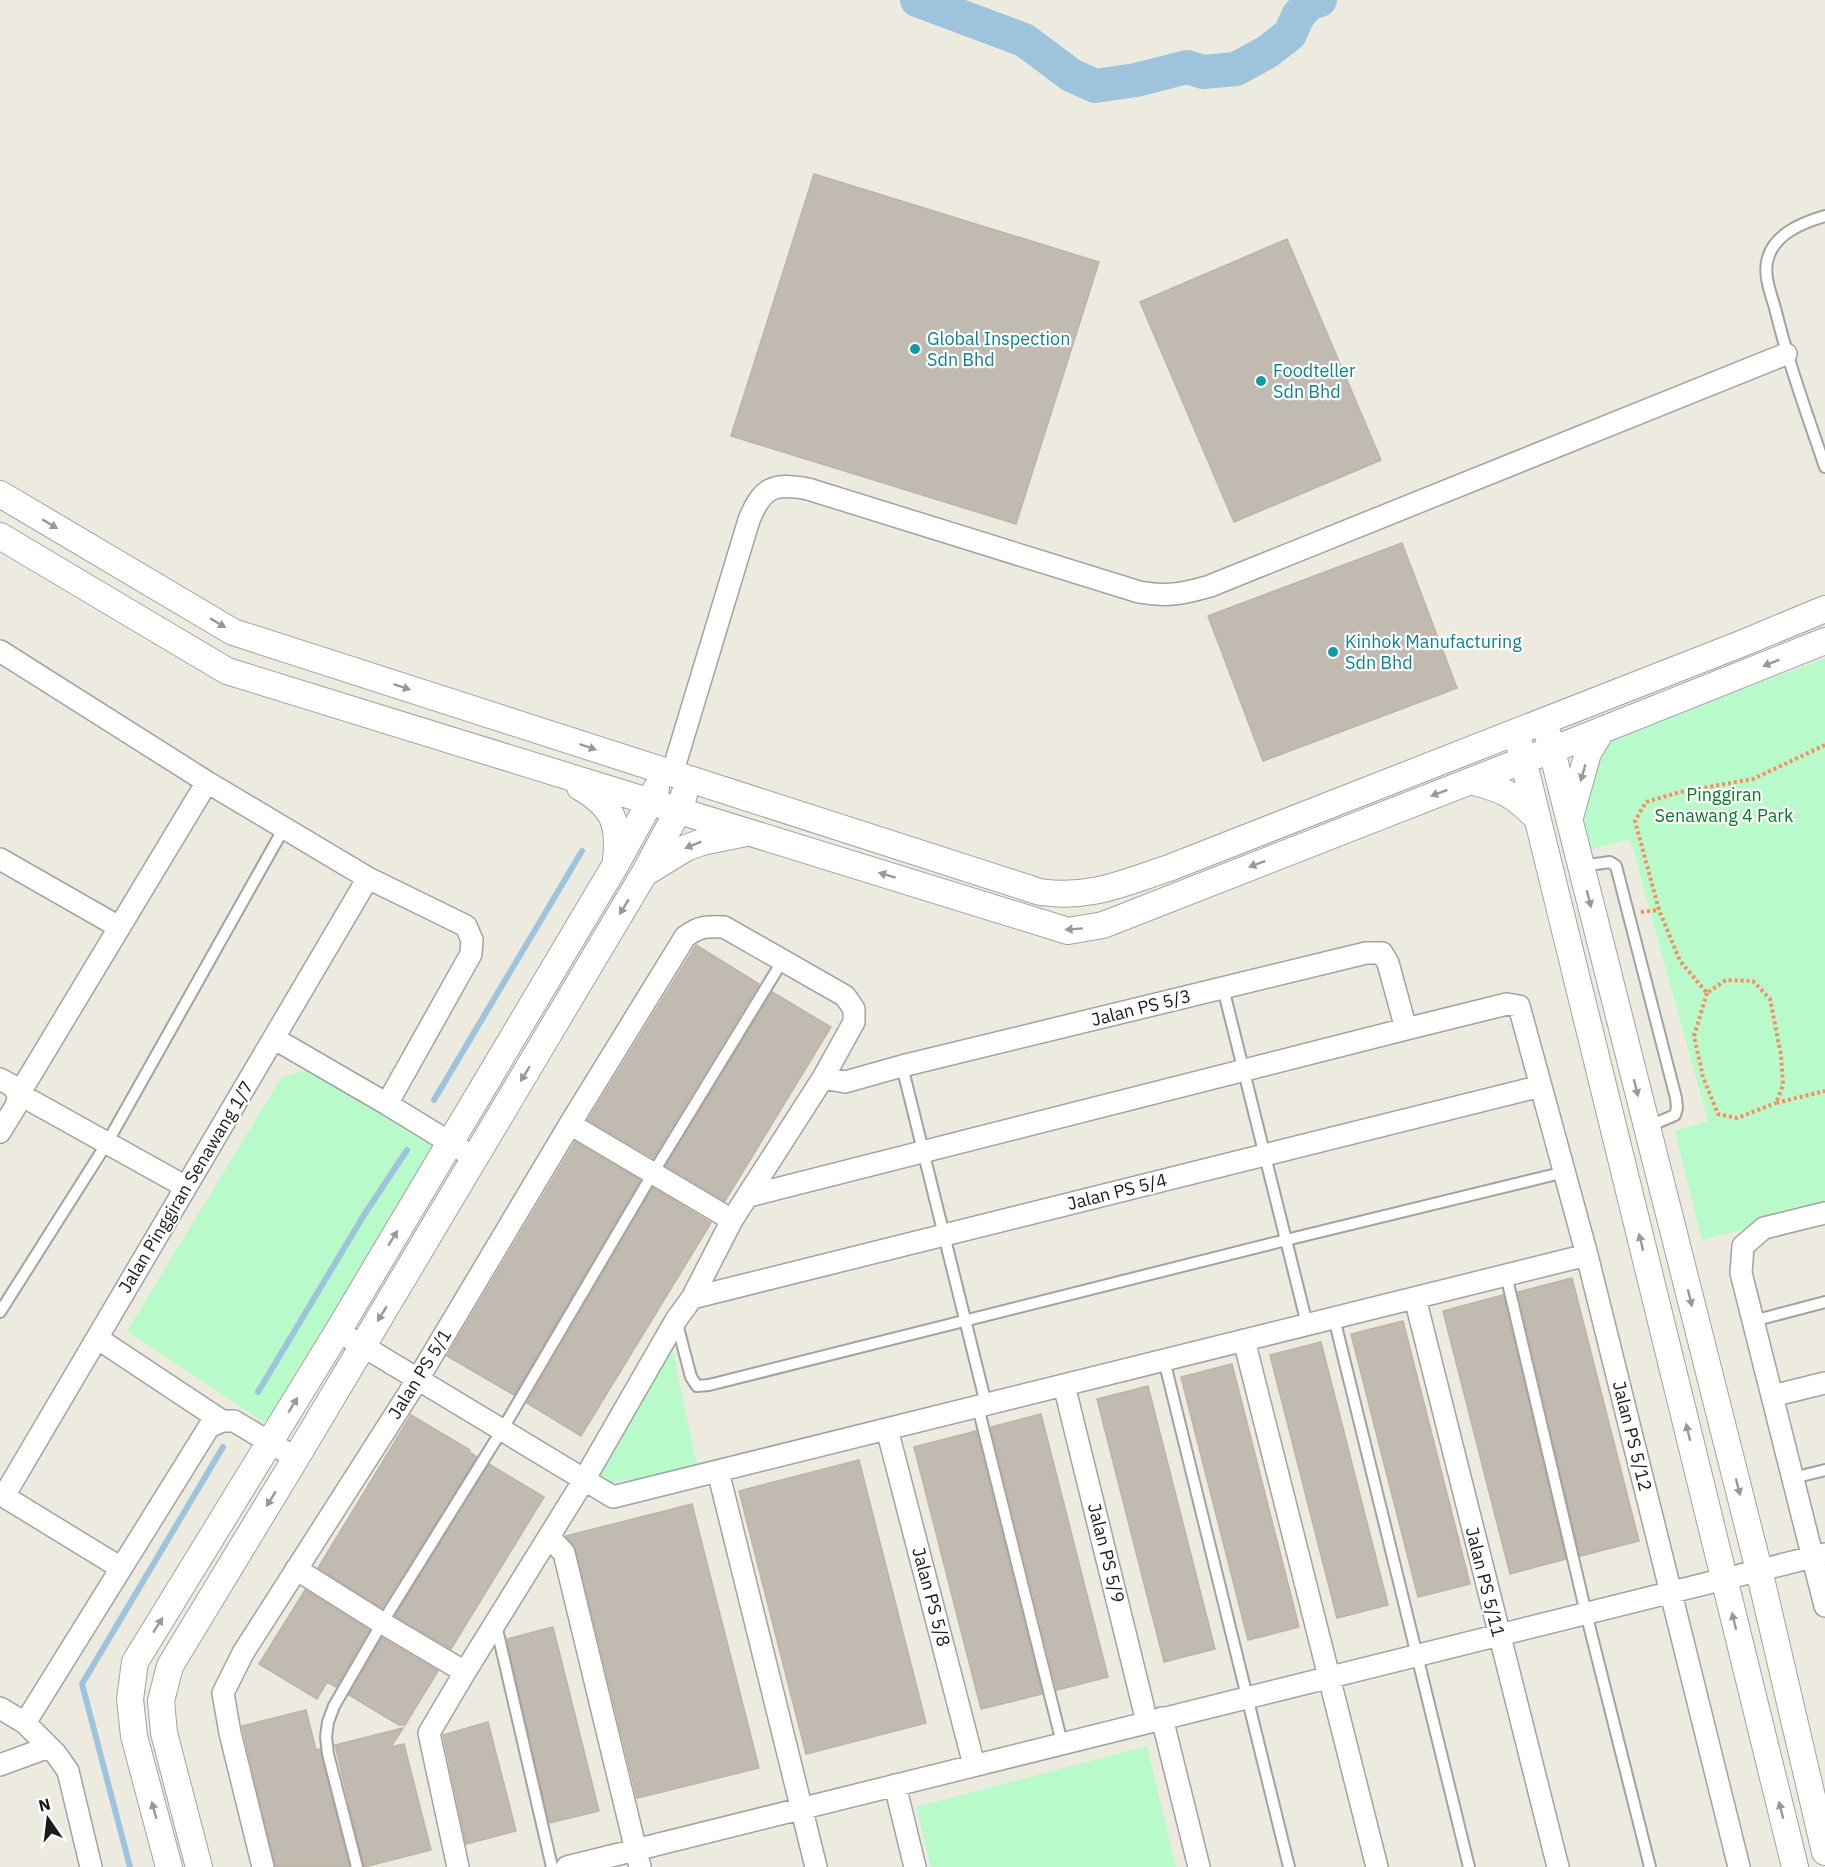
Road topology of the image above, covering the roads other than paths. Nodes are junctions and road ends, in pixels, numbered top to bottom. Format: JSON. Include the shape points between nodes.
{"nodes":[{"id":1,"x":1825,"y":216,"type":"edge"},
{"id":2,"x":1786,"y":354,"type":"junction"},
{"id":3,"x":1825,"y":467,"type":"edge"},
{"id":4,"x":0,"y":494,"type":"edge"},
{"id":5,"x":0,"y":536,"type":"edge"},
{"id":6,"x":1825,"y":609,"type":"edge"},
{"id":7,"x":1825,"y":641,"type":"edge"},
{"id":8,"x":0,"y":651,"type":"edge"},
{"id":9,"x":1544,"y":720,"type":"junction"},
{"id":10,"x":1602,"y":730,"type":"junction"},
{"id":11,"x":1516,"y":731,"type":"junction"},
{"id":12,"x":1552,"y":750,"type":"junction"},
{"id":13,"x":1524,"y":760,"type":"junction"},
{"id":14,"x":675,"y":775,"type":"junction"},
{"id":15,"x":562,"y":776,"type":"junction"},
{"id":16,"x":1470,"y":781,"type":"junction"},
{"id":17,"x":207,"y":782,"type":"junction"},
{"id":18,"x":650,"y":802,"type":"junction"},
{"id":19,"x":678,"y":811,"type":"junction"},
{"id":20,"x":1537,"y":819,"type":"junction"},
{"id":21,"x":1569,"y":819,"type":"junction"},
{"id":22,"x":284,"y":828,"type":"junction"},
{"id":23,"x":749,"y":832,"type":"junction"},
{"id":24,"x":0,"y":859,"type":"edge"},
{"id":25,"x":616,"y":864,"type":"junction"},
{"id":26,"x":1581,"y":866,"type":"junction"},
{"id":27,"x":644,"y":874,"type":"junction"},
{"id":28,"x":368,"y":878,"type":"junction"},
{"id":29,"x":119,"y":927,"type":"junction"},
{"id":30,"x":783,"y":960,"type":"junction"},
{"id":31,"x":1223,"y":988,"type":"junction"},
{"id":32,"x":1406,"y":1029,"type":"junction"},
{"id":33,"x":275,"y":1039,"type":"junction"},
{"id":34,"x":902,"y":1066,"type":"junction"},
{"id":35,"x":1243,"y":1071,"type":"junction"},
{"id":36,"x":824,"y":1078,"type":"junction"},
{"id":37,"x":0,"y":1079,"type":"edge"},
{"id":38,"x":1541,"y":1086,"type":"junction"},
{"id":39,"x":19,"y":1094,"type":"junction"},
{"id":40,"x":387,"y":1104,"type":"junction"},
{"id":41,"x":570,"y":1124,"type":"junction"},
{"id":42,"x":1646,"y":1127,"type":"junction"},
{"id":43,"x":0,"y":1132,"type":"edge"},
{"id":44,"x":450,"y":1142,"type":"junction"},
{"id":45,"x":107,"y":1143,"type":"junction"},
{"id":46,"x":924,"y":1153,"type":"junction"},
{"id":47,"x":1264,"y":1155,"type":"junction"},
{"id":48,"x":475,"y":1158,"type":"junction"},
{"id":49,"x":1564,"y":1172,"type":"junction"},
{"id":50,"x":653,"y":1173,"type":"junction"},
{"id":51,"x":186,"y":1187,"type":"junction"},
{"id":52,"x":748,"y":1196,"type":"junction"},
{"id":53,"x":1825,"y":1213,"type":"edge"},
{"id":54,"x":732,"y":1220,"type":"junction"},
{"id":55,"x":944,"y":1235,"type":"junction"},
{"id":56,"x":1286,"y":1240,"type":"junction"},
{"id":57,"x":1587,"y":1255,"type":"junction"},
{"id":58,"x":1506,"y":1275,"type":"junction"},
{"id":59,"x":692,"y":1298,"type":"junction"},
{"id":60,"x":1414,"y":1298,"type":"junction"},
{"id":61,"x":1825,"y":1302,"type":"edge"},
{"id":62,"x":0,"y":1312,"type":"edge"},
{"id":63,"x":1334,"y":1318,"type":"junction"},
{"id":64,"x":676,"y":1320,"type":"junction"},
{"id":65,"x":966,"y":1321,"type":"junction"},
{"id":66,"x":1753,"y":1321,"type":"junction"},
{"id":67,"x":1307,"y":1324,"type":"junction"},
{"id":68,"x":338,"y":1331,"type":"junction"},
{"id":69,"x":97,"y":1338,"type":"junction"},
{"id":70,"x":1244,"y":1340,"type":"junction"},
{"id":71,"x":363,"y":1347,"type":"junction"},
{"id":72,"x":1164,"y":1360,"type":"junction"},
{"id":73,"x":418,"y":1379,"type":"junction"},
{"id":74,"x":1825,"y":1383,"type":"edge"},
{"id":75,"x":1064,"y":1385,"type":"junction"},
{"id":76,"x":1772,"y":1396,"type":"junction"},
{"id":77,"x":982,"y":1405,"type":"junction"},
{"id":78,"x":222,"y":1420,"type":"junction"},
{"id":79,"x":887,"y":1429,"type":"junction"},
{"id":80,"x":502,"y":1430,"type":"junction"},
{"id":81,"x":270,"y":1443,"type":"junction"},
{"id":82,"x":296,"y":1458,"type":"junction"},
{"id":83,"x":1825,"y":1470,"type":"edge"},
{"id":84,"x":718,"y":1471,"type":"junction"},
{"id":85,"x":1793,"y":1478,"type":"junction"},
{"id":86,"x":584,"y":1480,"type":"junction"},
{"id":87,"x":2,"y":1495,"type":"edge"},
{"id":88,"x":549,"y":1537,"type":"junction"},
{"id":89,"x":1819,"y":1556,"type":"edge"},
{"id":90,"x":121,"y":1568,"type":"junction"},
{"id":91,"x":296,"y":1569,"type":"junction"},
{"id":92,"x":1759,"y":1570,"type":"junction"},
{"id":93,"x":1724,"y":1578,"type":"junction"},
{"id":94,"x":1670,"y":1592,"type":"junction"},
{"id":95,"x":1825,"y":1606,"type":"edge"},
{"id":96,"x":1586,"y":1613,"type":"junction"},
{"id":97,"x":382,"y":1623,"type":"junction"},
{"id":98,"x":496,"y":1623,"type":"junction"},
{"id":99,"x":1498,"y":1635,"type":"junction"},
{"id":100,"x":1418,"y":1654,"type":"junction"},
{"id":101,"x":465,"y":1672,"type":"junction"},
{"id":102,"x":1328,"y":1677,"type":"junction"},
{"id":103,"x":1246,"y":1697,"type":"junction"},
{"id":104,"x":0,"y":1708,"type":"edge"},
{"id":105,"x":1154,"y":1720,"type":"junction"},
{"id":106,"x":25,"y":1723,"type":"junction"},
{"id":107,"x":1062,"y":1743,"type":"junction"},
{"id":108,"x":49,"y":1748,"type":"junction"},
{"id":109,"x":0,"y":1765,"type":"edge"},
{"id":110,"x":974,"y":1765,"type":"junction"},
{"id":111,"x":895,"y":1785,"type":"junction"},
{"id":112,"x":801,"y":1809,"type":"junction"},
{"id":113,"x":1825,"y":1852,"type":"edge"},
{"id":114,"x":638,"y":1858,"type":"edge"},
{"id":115,"x":91,"y":1867,"type":"edge"},
{"id":116,"x":169,"y":1867,"type":"edge"},
{"id":117,"x":199,"y":1867,"type":"edge"},
{"id":118,"x":263,"y":1867,"type":"edge"},
{"id":119,"x":357,"y":1867,"type":"edge"},
{"id":120,"x":458,"y":1867,"type":"edge"},
{"id":121,"x":552,"y":1867,"type":"edge"},
{"id":122,"x":567,"y":1867,"type":"edge"},
{"id":123,"x":816,"y":1867,"type":"edge"},
{"id":124,"x":915,"y":1867,"type":"edge"},
{"id":125,"x":1199,"y":1867,"type":"edge"},
{"id":126,"x":1289,"y":1867,"type":"edge"},
{"id":127,"x":1377,"y":1867,"type":"edge"},
{"id":128,"x":1469,"y":1867,"type":"edge"},
{"id":129,"x":1558,"y":1867,"type":"edge"},
{"id":130,"x":1650,"y":1867,"type":"edge"},
{"id":131,"x":1739,"y":1867,"type":"edge"},
{"id":132,"x":1795,"y":1867,"type":"edge"}],
"edges":[{"from":1,"to":2,"type":"lane","via":[[1795,226],[1775,243],[1767,262]]},
{"from":2,"to":3,"type":"lane"},
{"from":2,"to":14,"type":"street","via":[[1221,582],[1180,595],[1139,592],[808,489],[778,487],[758,500],[749,520]]},
{"from":4,"to":14,"type":"street","one_way":true,"via":[[233,632]]},
{"from":5,"to":15,"type":"street","via":[[227,671]]},
{"from":6,"to":9,"type":"street"},
{"from":7,"to":10,"type":"street","one_way":true},
{"from":8,"to":17,"type":"street"},
{"from":9,"to":11,"type":"street"},
{"from":9,"to":12,"type":"street"},
{"from":10,"to":12,"type":"street"},
{"from":10,"to":21,"type":"street","one_way":true,"via":[[1588,753]]},
{"from":11,"to":13,"type":"street"},
{"from":11,"to":14,"type":"street","via":[[1169,868],[1096,892],[1061,895],[1040,892]]},
{"from":12,"to":13,"type":"street"},
{"from":12,"to":21,"type":"street"},
{"from":13,"to":16,"type":"street"},
{"from":13,"to":20,"type":"street"},
{"from":14,"to":18,"type":"street"},
{"from":14,"to":19,"type":"street"},
{"from":15,"to":18,"type":"street"},
{"from":15,"to":25,"type":"street","via":[[608,808],[618,839]]},
{"from":16,"to":20,"type":"street","via":[[1500,789],[1520,801]]},
{"from":16,"to":23,"type":"street","one_way":true,"via":[[1102,925],[1068,931]]},
{"from":17,"to":22,"type":"street"},
{"from":17,"to":29,"type":"street"},
{"from":18,"to":19,"type":"street"},
{"from":18,"to":25,"type":"street"},
{"from":19,"to":23,"type":"street"},
{"from":19,"to":27,"type":"street"},
{"from":93,"to":20,"type":"street","one_way":true},
{"from":21,"to":26,"type":"street"},
{"from":22,"to":28,"type":"street"},
{"from":22,"to":45,"type":"lane"},
{"from":23,"to":27,"type":"street","one_way":true,"via":[[702,842]]},
{"from":24,"to":29,"type":"street"},
{"from":25,"to":44,"type":"street"},
{"from":26,"to":42,"type":"street","one_way":true},
{"from":26,"to":42,"type":"lane","via":[[1610,862],[1616,866],[1676,1098],[1675,1115]]},
{"from":27,"to":48,"type":"street","one_way":true},
{"from":28,"to":33,"type":"street","name":"Jalan Pinggiran Senawang 1/7"},
{"from":28,"to":40,"type":"street","via":[[466,926],[472,940],[471,954]]},
{"from":29,"to":39,"type":"street"},
{"from":30,"to":36,"type":"street","via":[[845,996],[854,1009],[854,1022]]},
{"from":30,"to":41,"type":"street","name":"Jalan PS 5/1","via":[[724,927],[696,929],[685,937]]},
{"from":30,"to":50,"type":"lane"},
{"from":31,"to":32,"type":"street","name":"Jalan PS 5/3","via":[[1366,953],[1382,953]]},
{"from":31,"to":34,"type":"street","name":"Jalan PS 5/3"},
{"from":31,"to":35,"type":"lane"},
{"from":32,"to":35,"type":"street"},
{"from":32,"to":38,"type":"street","name":"Jalan PS 5/12","via":[[1507,1004],[1519,1006]]},
{"from":33,"to":40,"type":"street"},
{"from":33,"to":51,"type":"street","name":"Jalan Pinggiran Senawang 1/7"},
{"from":34,"to":36,"type":"street","name":"Jalan PS 5/3","via":[[845,1082]]},
{"from":34,"to":46,"type":"lane"},
{"from":35,"to":46,"type":"street"},
{"from":35,"to":47,"type":"lane"},
{"from":36,"to":52,"type":"street"},
{"from":37,"to":39,"type":"street"},
{"from":38,"to":47,"type":"street","name":"Jalan PS 5/4"},
{"from":38,"to":49,"type":"street","name":"Jalan PS 5/12"},
{"from":39,"to":43,"type":"street"},
{"from":39,"to":45,"type":"street"},
{"from":40,"to":44,"type":"street"},
{"from":41,"to":50,"type":"street"},
{"from":41,"to":73,"type":"street","name":"Jalan PS 5/1"},
{"from":42,"to":92,"type":"street","one_way":true},
{"from":44,"to":48,"type":"street"},
{"from":68,"to":44,"type":"street","one_way":true},
{"from":45,"to":51,"type":"street"},
{"from":45,"to":62,"type":"lane"},
{"from":46,"to":52,"type":"street"},
{"from":46,"to":55,"type":"lane"},
{"from":47,"to":55,"type":"street","name":"Jalan PS 5/4"},
{"from":47,"to":56,"type":"lane"},
{"from":48,"to":71,"type":"street","one_way":true},
{"from":49,"to":56,"type":"lane"},
{"from":49,"to":57,"type":"street","name":"Jalan PS 5/12"},
{"from":50,"to":54,"type":"street"},
{"from":50,"to":80,"type":"lane"},
{"from":51,"to":69,"type":"street","name":"Jalan Pinggiran Senawang 1/7"},
{"from":52,"to":54,"type":"street"},
{"from":53,"to":66,"type":"street","via":[[1764,1228],[1743,1246],[1741,1273]]},
{"from":54,"to":59,"type":"street"},
{"from":55,"to":59,"type":"street","name":"Jalan PS 5/4"},
{"from":55,"to":65,"type":"lane"},
{"from":56,"to":65,"type":"lane"},
{"from":56,"to":67,"type":"lane"},
{"from":57,"to":58,"type":"street"},
{"from":57,"to":94,"type":"street","name":"Jalan PS 5/12"},
{"from":58,"to":60,"type":"street"},
{"from":58,"to":96,"type":"lane"},
{"from":59,"to":64,"type":"street"},
{"from":60,"to":63,"type":"street"},
{"from":60,"to":99,"type":"street","name":"Jalan PS 5/11"},
{"from":61,"to":66,"type":"lane"},
{"from":63,"to":67,"type":"street"},
{"from":63,"to":100,"type":"lane"},
{"from":64,"to":65,"type":"lane","via":[[697,1386]]},
{"from":64,"to":86,"type":"street"},
{"from":65,"to":77,"type":"lane"},
{"from":66,"to":76,"type":"street"},
{"from":67,"to":70,"type":"street"},
{"from":68,"to":71,"type":"street"},
{"from":81,"to":68,"type":"street","one_way":true},
{"from":69,"to":78,"type":"street"},
{"from":69,"to":87,"type":"street","name":"Jalan Pinggiran Senawang 1/7"},
{"from":70,"to":72,"type":"street"},
{"from":70,"to":102,"type":"street"},
{"from":71,"to":73,"type":"street"},
{"from":71,"to":82,"type":"street"},
{"from":72,"to":75,"type":"street"},
{"from":72,"to":103,"type":"lane"},
{"from":73,"to":80,"type":"street"},
{"from":73,"to":91,"type":"street","name":"Jalan PS 5/1"},
{"from":74,"to":76,"type":"street"},
{"from":75,"to":77,"type":"street"},
{"from":75,"to":105,"type":"street","name":"Jalan PS 5/9"},
{"from":76,"to":85,"type":"street"},
{"from":77,"to":79,"type":"street"},
{"from":77,"to":107,"type":"lane"},
{"from":78,"to":81,"type":"street","via":[[234,1421]]},
{"from":78,"to":90,"type":"street","via":[[209,1427]]},
{"from":79,"to":84,"type":"street"},
{"from":79,"to":110,"type":"street","name":"Jalan PS 5/8"},
{"from":80,"to":86,"type":"street"},
{"from":80,"to":97,"type":"lane"},
{"from":81,"to":82,"type":"street"},
{"from":116,"to":81,"type":"street","one_way":true,"via":[[134,1736],[130,1699],[135,1662]]},
{"from":82,"to":117,"type":"street","one_way":true,"via":[[170,1666],[161,1701],[164,1733]]},
{"from":83,"to":85,"type":"lane"},
{"from":84,"to":86,"type":"street","via":[[613,1497]]},
{"from":84,"to":112,"type":"street"},
{"from":85,"to":89,"type":"street"},
{"from":86,"to":88,"type":"street"},
{"from":87,"to":90,"type":"street"},
{"from":88,"to":98,"type":"street"},
{"from":88,"to":114,"type":"street","via":[[564,1553]]},
{"from":89,"to":92,"type":"street"},
{"from":89,"to":95,"type":"street"},
{"from":90,"to":106,"type":"street"},
{"from":91,"to":97,"type":"street"},
{"from":91,"to":118,"type":"street","name":"Jalan PS 5/1","via":[[243,1653],[223,1693]]},
{"from":92,"to":93,"type":"street"},
{"from":92,"to":113,"type":"street"},
{"from":93,"to":94,"type":"street"},
{"from":132,"to":93,"type":"street","one_way":true},
{"from":94,"to":96,"type":"street"},
{"from":94,"to":131,"type":"street","name":"Jalan PS 5/12"},
{"from":96,"to":99,"type":"street"},
{"from":96,"to":130,"type":"lane"},
{"from":97,"to":101,"type":"street"},
{"from":97,"to":119,"type":"lane","via":[[334,1706],[326,1737]]},
{"from":98,"to":101,"type":"street"},
{"from":98,"to":121,"type":"lane"},
{"from":99,"to":100,"type":"street"},
{"from":99,"to":129,"type":"street","name":"Jalan PS 5/11"},
{"from":100,"to":102,"type":"street"},
{"from":100,"to":128,"type":"lane"},
{"from":101,"to":120,"type":"street","via":[[429,1733]]},
{"from":102,"to":103,"type":"street"},
{"from":102,"to":127,"type":"street"},
{"from":103,"to":105,"type":"street"},
{"from":103,"to":126,"type":"lane"},
{"from":104,"to":106,"type":"street"},
{"from":105,"to":107,"type":"street"},
{"from":105,"to":125,"type":"street","name":"Jalan PS 5/9"},
{"from":106,"to":108,"type":"street"},
{"from":107,"to":110,"type":"street"},
{"from":108,"to":109,"type":"street"},
{"from":108,"to":115,"type":"street","via":[[68,1771]]},
{"from":110,"to":111,"type":"street"},
{"from":111,"to":112,"type":"street"},
{"from":111,"to":124,"type":"street"},
{"from":112,"to":114,"type":"street"},
{"from":112,"to":123,"type":"street"},
{"from":114,"to":122,"type":"street"}]}
